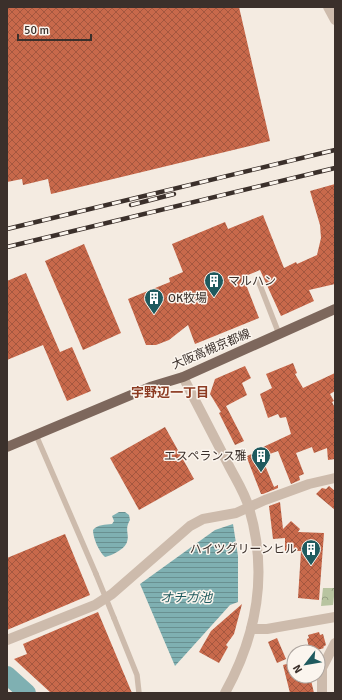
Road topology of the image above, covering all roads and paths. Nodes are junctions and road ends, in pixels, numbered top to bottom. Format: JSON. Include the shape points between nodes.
{"nodes":[{"id":1,"x":328,"y":7,"type":"edge"},
{"id":2,"x":335,"y":20,"type":"edge"},
{"id":3,"x":258,"y":280,"type":"dead end"},
{"id":4,"x":335,"y":309,"type":"edge"},
{"id":5,"x":279,"y":334,"type":"junction"},
{"id":6,"x":183,"y":377,"type":"junction"},
{"id":7,"x":36,"y":435,"type":"junction"},
{"id":8,"x":7,"y":447,"type":"edge"},
{"id":9,"x":335,"y":478,"type":"edge"},
{"id":10,"x":249,"y":507,"type":"junction"},
{"id":11,"x":335,"y":617,"type":"edge"},
{"id":12,"x":251,"y":629,"type":"junction"},
{"id":13,"x":7,"y":640,"type":"edge"},
{"id":14,"x":335,"y":643,"type":"edge"},
{"id":15,"x":139,"y":693,"type":"edge"},
{"id":16,"x":225,"y":693,"type":"edge"},
{"id":17,"x":322,"y":693,"type":"edge"}],
"edges":[{"from":1,"to":2,"type":"street"},
{"from":3,"to":5,"type":"lane"},
{"from":4,"to":5,"type":"main road","name":"大阪高槻京都線"},
{"from":5,"to":6,"type":"main road","name":"大阪高槻京都線"},
{"from":6,"to":7,"type":"main road","name":"大阪高槻京都線","via":[[150,386]]},
{"from":6,"to":10,"type":"street"},
{"from":7,"to":8,"type":"main road","name":"大阪高槻京都線"},
{"from":7,"to":15,"type":"lane","bridge":true,"via":[[138,675]]},
{"from":9,"to":10,"type":"street","via":[[309,484]]},
{"from":10,"to":12,"type":"street","via":[[258,545],[259,576]]},
{"from":10,"to":13,"type":"street","via":[[236,513],[203,519],[190,526],[112,594],[95,605]]},
{"from":11,"to":12,"type":"street","via":[[267,629]]},
{"from":12,"to":16,"type":"street","via":[[249,640]]},
{"from":14,"to":17,"type":"street","via":[[322,668]]}]}
